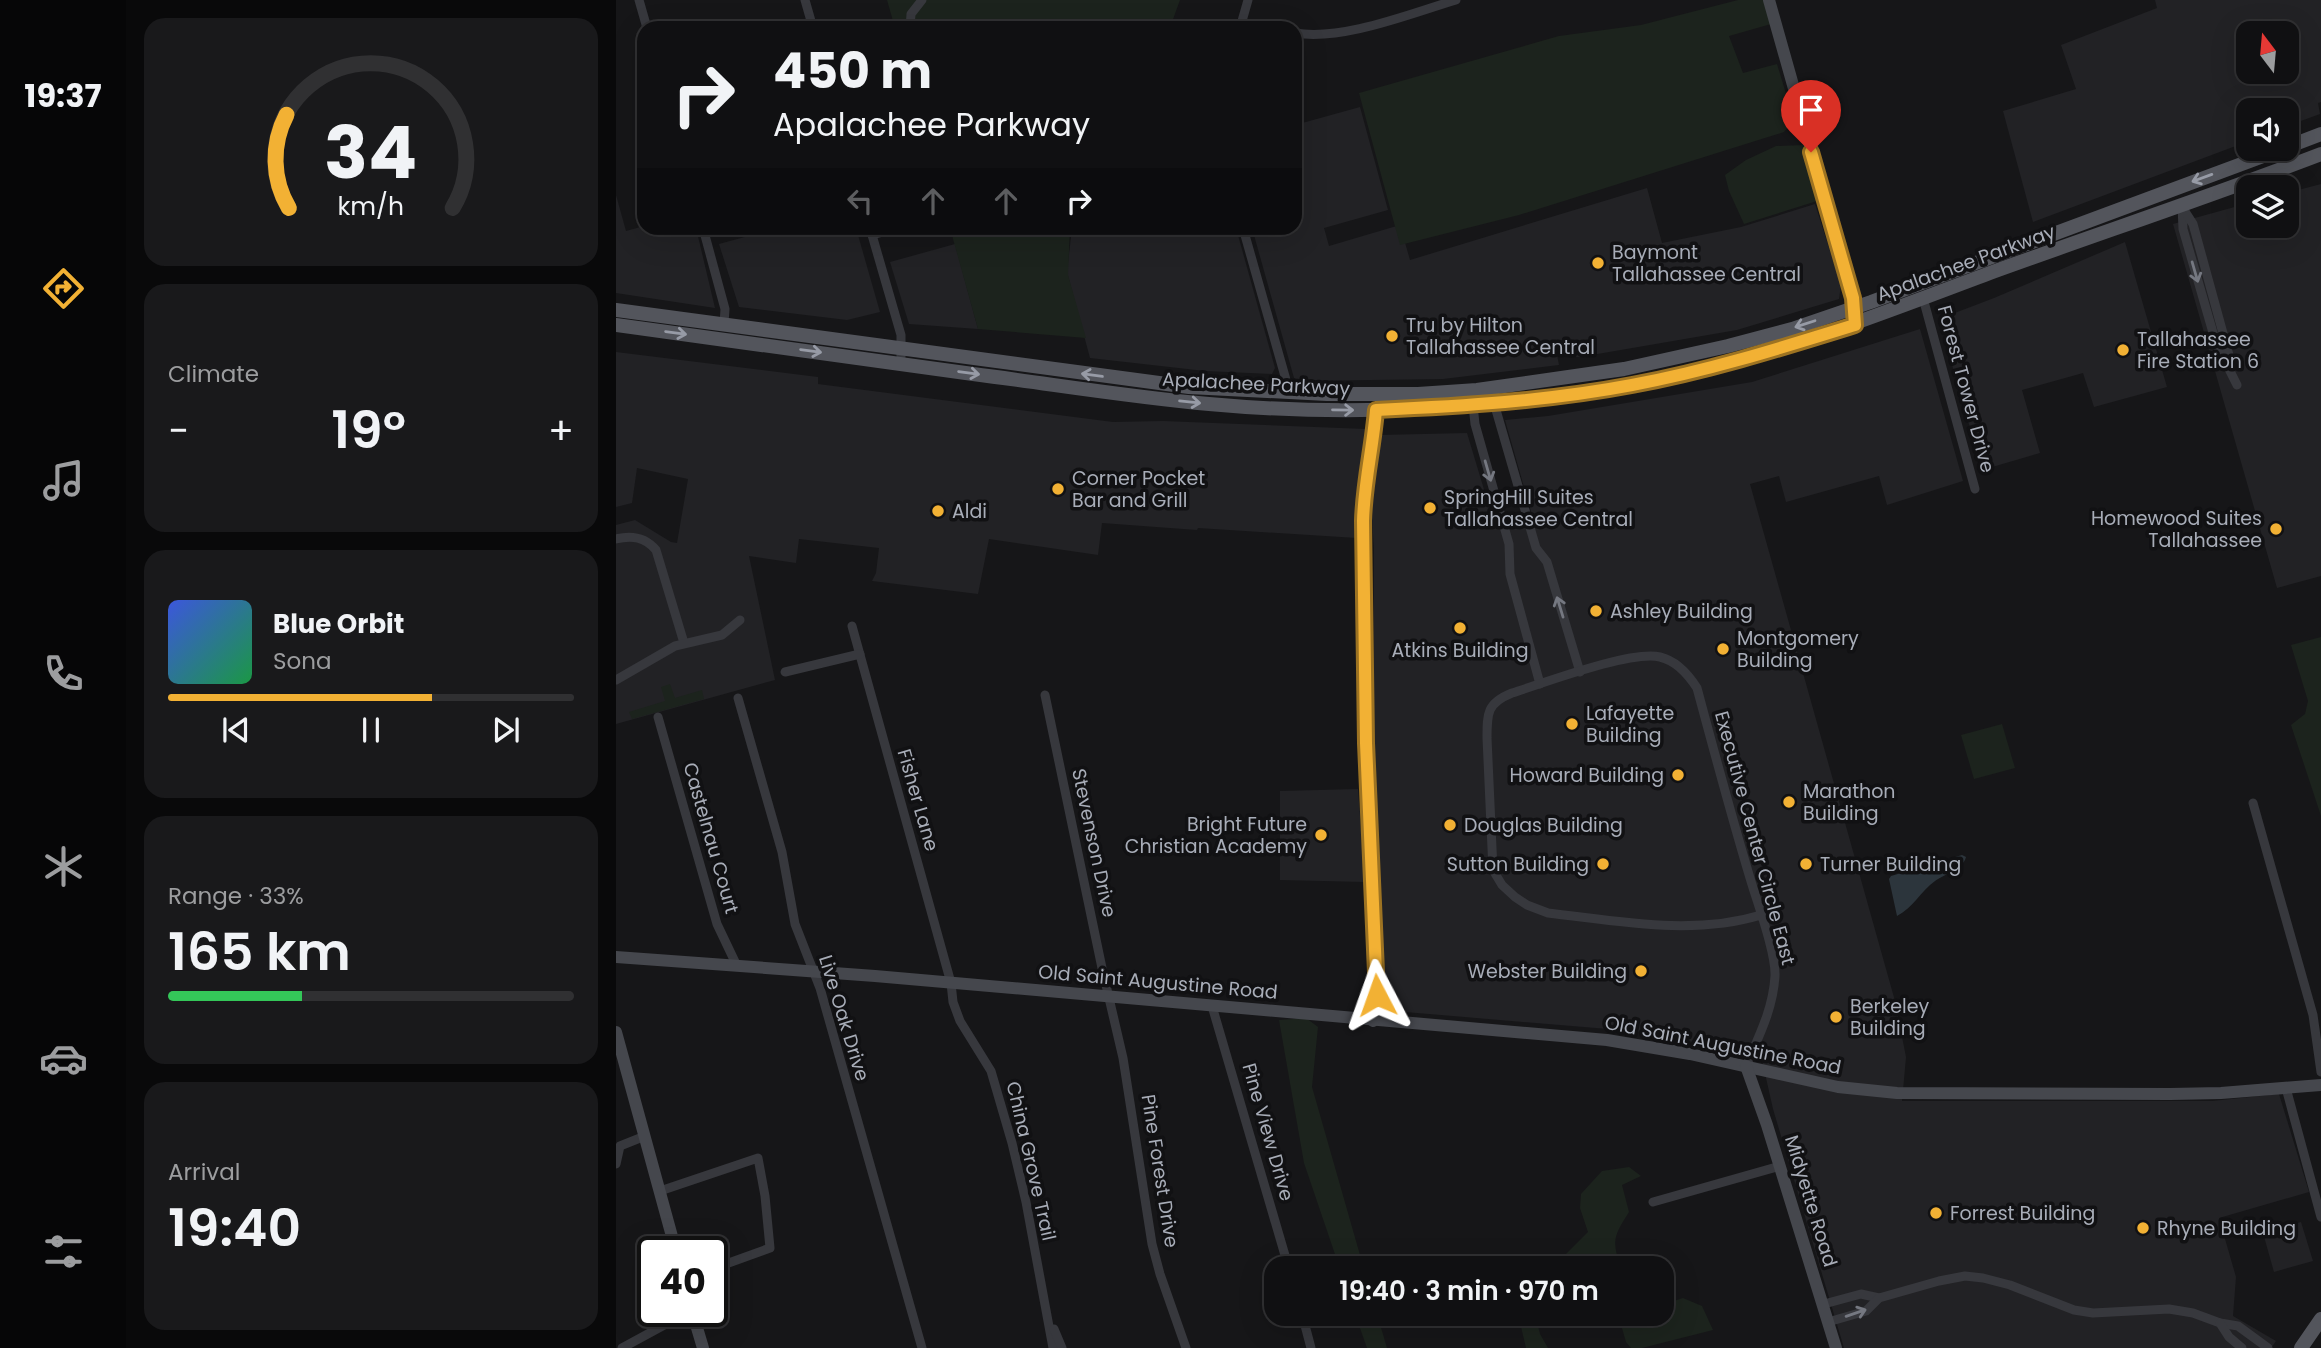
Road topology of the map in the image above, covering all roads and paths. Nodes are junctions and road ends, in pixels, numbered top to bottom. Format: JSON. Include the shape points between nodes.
{"nodes":[{"id":1,"x":639,"y":0,"type":"edge"},
{"id":2,"x":805,"y":0,"type":"edge"},
{"id":3,"x":922,"y":0,"type":"edge"},
{"id":4,"x":1248,"y":0,"type":"edge"},
{"id":5,"x":1455,"y":0,"type":"edge"},
{"id":6,"x":1769,"y":0,"type":"edge"},
{"id":7,"x":645,"y":21,"type":"edge"},
{"id":8,"x":811,"y":21,"type":"edge"},
{"id":9,"x":910,"y":21,"type":"edge"},
{"id":10,"x":1242,"y":21,"type":"edge"},
{"id":11,"x":1302,"y":34,"type":"edge"},
{"id":12,"x":2321,"y":134,"type":"edge"},
{"id":13,"x":2299,"y":142,"type":"edge"},
{"id":14,"x":2321,"y":154,"type":"edge"},
{"id":15,"x":2249,"y":161,"type":"edge"},
{"id":16,"x":2176,"y":188,"type":"junction"},
{"id":17,"x":2182,"y":206,"type":"junction"},
{"id":18,"x":2086,"y":222,"type":"junction"},
{"id":19,"x":705,"y":235,"type":"edge"},
{"id":20,"x":872,"y":235,"type":"edge"},
{"id":21,"x":1245,"y":235,"type":"edge"},
{"id":22,"x":2035,"y":240,"type":"junction"},
{"id":23,"x":2057,"y":249,"type":"junction"},
{"id":24,"x":1923,"y":298,"type":"junction"},
{"id":25,"x":1854,"y":308,"type":"junction"},
{"id":26,"x":616,"y":314,"type":"edge"},
{"id":27,"x":724,"y":324,"type":"junction"},
{"id":28,"x":1855,"y":325,"type":"junction"},
{"id":29,"x":705,"y":337,"type":"junction"},
{"id":30,"x":901,"y":357,"type":"junction"},
{"id":31,"x":1682,"y":358,"type":"junction"},
{"id":32,"x":1656,"y":380,"type":"junction"},
{"id":33,"x":1477,"y":390,"type":"junction"},
{"id":34,"x":1290,"y":393,"type":"junction"},
{"id":35,"x":1494,"y":403,"type":"junction"},
{"id":36,"x":1473,"y":405,"type":"junction"},
{"id":37,"x":1294,"y":409,"type":"junction"},
{"id":38,"x":1376,"y":410,"type":"junction"},
{"id":39,"x":1975,"y":489,"type":"dead end"},
{"id":40,"x":616,"y":539,"type":"edge"},
{"id":41,"x":740,"y":620,"type":"dead end"},
{"id":42,"x":852,"y":626,"type":"dead end"},
{"id":43,"x":684,"y":643,"type":"junction"},
{"id":44,"x":860,"y":654,"type":"junction"},
{"id":45,"x":785,"y":672,"type":"dead end"},
{"id":46,"x":1580,"y":672,"type":"junction"},
{"id":47,"x":616,"y":680,"type":"edge"},
{"id":48,"x":1540,"y":684,"type":"junction"},
{"id":49,"x":1045,"y":695,"type":"dead end"},
{"id":50,"x":738,"y":698,"type":"dead end"},
{"id":51,"x":658,"y":717,"type":"dead end"},
{"id":52,"x":2253,"y":803,"type":"dead end"},
{"id":53,"x":1760,"y":915,"type":"junction"},
{"id":54,"x":616,"y":957,"type":"edge"},
{"id":55,"x":737,"y":966,"type":"junction"},
{"id":56,"x":813,"y":972,"type":"junction"},
{"id":57,"x":951,"y":983,"type":"junction"},
{"id":58,"x":1110,"y":997,"type":"junction"},
{"id":59,"x":1212,"y":1006,"type":"junction"},
{"id":60,"x":1373,"y":1021,"type":"junction"},
{"id":61,"x":616,"y":1032,"type":"edge"},
{"id":62,"x":1746,"y":1066,"type":"junction"},
{"id":63,"x":2321,"y":1072,"type":"edge"},
{"id":64,"x":2321,"y":1085,"type":"edge"},
{"id":65,"x":2286,"y":1088,"type":"junction"},
{"id":66,"x":645,"y":1136,"type":"junction"},
{"id":67,"x":616,"y":1164,"type":"edge"},
{"id":68,"x":1780,"y":1166,"type":"junction"},
{"id":69,"x":660,"y":1191,"type":"junction"},
{"id":70,"x":1653,"y":1202,"type":"dead end"},
{"id":71,"x":2321,"y":1217,"type":"edge"},
{"id":72,"x":672,"y":1236,"type":"edge"},
{"id":73,"x":1285,"y":1256,"type":"edge"},
{"id":74,"x":728,"y":1263,"type":"edge"},
{"id":75,"x":1879,"y":1298,"type":"junction"},
{"id":76,"x":1824,"y":1304,"type":"junction"},
{"id":77,"x":1048,"y":1315,"type":"junction"},
{"id":78,"x":2321,"y":1319,"type":"edge"},
{"id":79,"x":1828,"y":1322,"type":"junction"},
{"id":80,"x":2220,"y":1323,"type":"junction"},
{"id":81,"x":1305,"y":1326,"type":"edge"},
{"id":82,"x":661,"y":1327,"type":"edge"},
{"id":83,"x":696,"y":1327,"type":"edge"},
{"id":84,"x":622,"y":1348,"type":"edge"},
{"id":85,"x":703,"y":1348,"type":"edge"},
{"id":86,"x":922,"y":1348,"type":"edge"},
{"id":87,"x":1054,"y":1348,"type":"edge"},
{"id":88,"x":1062,"y":1348,"type":"edge"},
{"id":89,"x":1186,"y":1348,"type":"edge"},
{"id":90,"x":1311,"y":1348,"type":"edge"},
{"id":91,"x":1836,"y":1348,"type":"edge"},
{"id":92,"x":2242,"y":1348,"type":"edge"},
{"id":93,"x":2268,"y":1348,"type":"edge"},
{"id":94,"x":2301,"y":1348,"type":"edge"}],
"edges":[{"from":1,"to":7,"type":"street"},
{"from":2,"to":8,"type":"street"},
{"from":3,"to":9,"type":"street"},
{"from":4,"to":10,"type":"street"},
{"from":5,"to":11,"type":"street","via":[[1343,32]]},
{"from":6,"to":25,"type":"street"},
{"from":12,"to":13,"type":"main road"},
{"from":14,"to":17,"type":"main road","name":"Apalachee Parkway"},
{"from":15,"to":16,"type":"main road","name":"Apalachee Parkway","one_way":true},
{"from":16,"to":17,"type":"main road"},
{"from":16,"to":18,"type":"main road","name":"Apalachee Parkway"},
{"from":17,"to":17,"type":"street","one_way":true,"via":[[2183,229],[2216,343],[2238,385],[2193,224]]},
{"from":17,"to":23,"type":"main road","name":"Apalachee Parkway"},
{"from":18,"to":22,"type":"main road","name":"Apalachee Parkway"},
{"from":18,"to":23,"type":"main road"},
{"from":19,"to":27,"type":"street","via":[[725,309]]},
{"from":20,"to":30,"type":"street","via":[[901,335]]},
{"from":21,"to":34,"type":"street"},
{"from":22,"to":23,"type":"main road"},
{"from":22,"to":25,"type":"main road","name":"Apalachee Parkway"},
{"from":23,"to":24,"type":"main road","name":"Apalachee Parkway"},
{"from":24,"to":28,"type":"main road","name":"Apalachee Parkway"},
{"from":24,"to":39,"type":"street","name":"Forest Tower Drive"},
{"from":25,"to":28,"type":"street"},
{"from":25,"to":31,"type":"main road","name":"Apalachee Parkway","one_way":true},
{"from":26,"to":27,"type":"main road","name":"Apalachee Parkway"},
{"from":26,"to":29,"type":"main road","name":"Apalachee Parkway","one_way":true},
{"from":27,"to":29,"type":"main road"},
{"from":27,"to":30,"type":"main road","name":"Apalachee Parkway"},
{"from":28,"to":32,"type":"main road","name":"Apalachee Parkway"},
{"from":29,"to":30,"type":"main road","name":"Apalachee Parkway","one_way":true},
{"from":34,"to":30,"type":"main road","name":"Apalachee Parkway","one_way":true},
{"from":30,"to":37,"type":"main road","name":"Apalachee Parkway","one_way":true,"via":[[1165,399]]},
{"from":31,"to":32,"type":"main road"},
{"from":31,"to":33,"type":"main road","name":"Apalachee Parkway"},
{"from":32,"to":35,"type":"main road","name":"Apalachee Parkway"},
{"from":33,"to":34,"type":"main road","name":"Apalachee Parkway"},
{"from":33,"to":35,"type":"street"},
{"from":33,"to":36,"type":"street"},
{"from":34,"to":37,"type":"street"},
{"from":35,"to":36,"type":"main road","name":"Apalachee Parkway"},
{"from":46,"to":35,"type":"street","one_way":true,"via":[[1547,562],[1536,548]]},
{"from":36,"to":38,"type":"main road","name":"Apalachee Parkway"},
{"from":36,"to":48,"type":"street","one_way":true},
{"from":37,"to":38,"type":"main road","name":"Apalachee Parkway","one_way":true},
{"from":38,"to":60,"type":"street","via":[[1363,518],[1366,756],[1377,995]]},
{"from":40,"to":43,"type":"street","via":[[640,537],[656,550]]},
{"from":41,"to":43,"type":"street","via":[[722,635]]},
{"from":42,"to":44,"type":"street","name":"Fisher Lane"},
{"from":43,"to":47,"type":"street"},
{"from":44,"to":45,"type":"street"},
{"from":44,"to":57,"type":"street","name":"Fisher Lane"},
{"from":46,"to":48,"type":"street"},
{"from":46,"to":53,"type":"street","name":"Executive Center Circle East","via":[[1646,655],[1663,657],[1684,670],[1697,688]]},
{"from":48,"to":53,"type":"street","via":[[1495,701],[1489,710],[1493,870],[1502,885],[1527,905],[1560,915],[1687,927],[1721,925]]},
{"from":49,"to":58,"type":"street","name":"Stevenson Drive"},
{"from":50,"to":56,"type":"street","name":"Live Oak Drive","via":[[782,852],[795,924]]},
{"from":51,"to":55,"type":"street","name":"Castelnau Court","via":[[717,924]]},
{"from":52,"to":63,"type":"street","via":[[2313,1015]]},
{"from":53,"to":62,"type":"street","name":"Executive Center Circle East","via":[[1774,963],[1773,995]]},
{"from":54,"to":55,"type":"street","name":"Old Saint Augustine Road"},
{"from":55,"to":56,"type":"street","name":"Old Saint Augustine Road"},
{"from":56,"to":57,"type":"street","name":"Old Saint Augustine Road"},
{"from":56,"to":86,"type":"street","name":"Live Oak Drive"},
{"from":57,"to":58,"type":"street","name":"Old Saint Augustine Road"},
{"from":57,"to":77,"type":"street","name":"China Grove Trail","via":[[960,1021],[991,1071],[1026,1202]]},
{"from":58,"to":59,"type":"street","name":"Old Saint Augustine Road"},
{"from":58,"to":89,"type":"street","name":"Pine Forest Drive","via":[[1124,1058],[1152,1244]]},
{"from":59,"to":60,"type":"street","name":"Old Saint Augustine Road"},
{"from":59,"to":73,"type":"street","name":"Pine View Drive"},
{"from":60,"to":62,"type":"street","name":"Old Saint Augustine Road","via":[[1606,1040]]},
{"from":61,"to":66,"type":"street"},
{"from":62,"to":65,"type":"street","name":"Old Saint Augustine Road","via":[[1838,1087],[1898,1093],[2171,1094]]},
{"from":62,"to":68,"type":"street","name":"Midyette Road"},
{"from":64,"to":65,"type":"street","name":"Old Saint Augustine Road"},
{"from":65,"to":71,"type":"street"},
{"from":66,"to":67,"type":"street","via":[[620,1146]]},
{"from":66,"to":69,"type":"street"},
{"from":68,"to":70,"type":"street"},
{"from":68,"to":76,"type":"street","name":"Midyette Road"},
{"from":69,"to":72,"type":"street"},
{"from":69,"to":74,"type":"street","via":[[758,1158],[770,1248]]},
{"from":75,"to":76,"type":"street","via":[[1861,1294]]},
{"from":79,"to":75,"type":"street","one_way":true,"via":[[1866,1311]]},
{"from":75,"to":80,"type":"street","via":[[1965,1276],[2010,1284],[2083,1311],[2169,1309]]},
{"from":76,"to":79,"type":"street","name":"Midyette Road"},
{"from":77,"to":87,"type":"street","name":"China Grove Trail"},
{"from":77,"to":88,"type":"street","name":"China Grove Trail"},
{"from":78,"to":94,"type":"main road"},
{"from":79,"to":91,"type":"street","name":"Midyette Road"},
{"from":80,"to":92,"type":"street"},
{"from":80,"to":93,"type":"street","via":[[2238,1326]]},
{"from":81,"to":90,"type":"street"},
{"from":82,"to":84,"type":"street"},
{"from":83,"to":85,"type":"street"}]}
